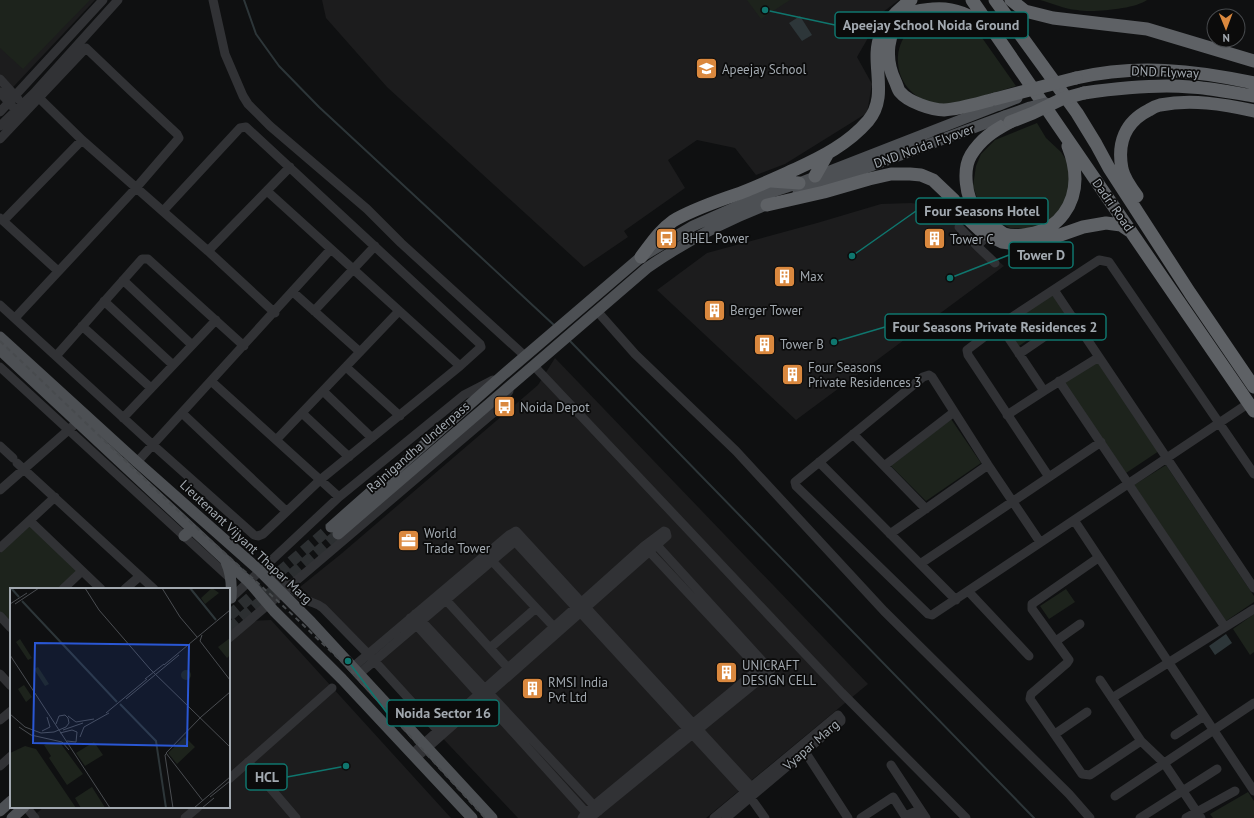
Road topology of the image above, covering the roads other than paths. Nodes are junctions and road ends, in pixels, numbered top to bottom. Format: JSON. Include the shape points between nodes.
{"nodes":[{"id":1,"x":102,"y":0,"type":"edge"},
{"id":2,"x":118,"y":0,"type":"edge"},
{"id":3,"x":213,"y":0,"type":"edge"},
{"id":4,"x":911,"y":0,"type":"edge"},
{"id":5,"x":972,"y":0,"type":"edge"},
{"id":6,"x":995,"y":0,"type":"edge"},
{"id":7,"x":1011,"y":0,"type":"edge"},
{"id":8,"x":1000,"y":42,"type":"junction"},
{"id":9,"x":1254,"y":61,"type":"edge"},
{"id":10,"x":0,"y":80,"type":"edge"},
{"id":11,"x":1254,"y":83,"type":"edge"},
{"id":12,"x":0,"y":92,"type":"edge"},
{"id":13,"x":36,"y":95,"type":"junction"},
{"id":14,"x":1254,"y":96,"type":"edge"},
{"id":15,"x":12,"y":99,"type":"junction"},
{"id":16,"x":997,"y":102,"type":"junction"},
{"id":17,"x":23,"y":103,"type":"junction"},
{"id":18,"x":16,"y":110,"type":"junction"},
{"id":19,"x":1254,"y":111,"type":"edge"},
{"id":20,"x":0,"y":112,"type":"edge"},
{"id":21,"x":1007,"y":119,"type":"junction"},
{"id":22,"x":0,"y":126,"type":"edge"},
{"id":23,"x":1063,"y":133,"type":"junction"},
{"id":24,"x":0,"y":139,"type":"edge"},
{"id":25,"x":82,"y":140,"type":"junction"},
{"id":26,"x":828,"y":153,"type":"junction"},
{"id":27,"x":290,"y":167,"type":"junction"},
{"id":28,"x":1109,"y":168,"type":"junction"},
{"id":29,"x":815,"y":176,"type":"junction"},
{"id":30,"x":1095,"y":180,"type":"junction"},
{"id":31,"x":769,"y":181,"type":"junction"},
{"id":32,"x":800,"y":182,"type":"junction"},
{"id":33,"x":136,"y":188,"type":"junction"},
{"id":34,"x":267,"y":191,"type":"junction"},
{"id":35,"x":767,"y":205,"type":"junction"},
{"id":36,"x":163,"y":211,"type":"junction"},
{"id":37,"x":1,"y":219,"type":"edge"},
{"id":38,"x":959,"y":228,"type":"dead end"},
{"id":39,"x":1133,"y":233,"type":"junction"},
{"id":40,"x":988,"y":234,"type":"junction"},
{"id":41,"x":375,"y":246,"type":"junction"},
{"id":42,"x":978,"y":246,"type":"junction"},
{"id":43,"x":331,"y":250,"type":"junction"},
{"id":44,"x":208,"y":251,"type":"junction"},
{"id":45,"x":641,"y":257,"type":"junction"},
{"id":46,"x":1168,"y":259,"type":"junction"},
{"id":47,"x":996,"y":263,"type":"dead end"},
{"id":48,"x":353,"y":269,"type":"junction"},
{"id":49,"x":58,"y":271,"type":"junction"},
{"id":50,"x":123,"y":280,"type":"junction"},
{"id":51,"x":1054,"y":290,"type":"junction"},
{"id":52,"x":293,"y":292,"type":"junction"},
{"id":53,"x":104,"y":301,"type":"junction"},
{"id":54,"x":0,"y":305,"type":"edge"},
{"id":55,"x":314,"y":311,"type":"junction"},
{"id":56,"x":399,"y":311,"type":"junction"},
{"id":57,"x":275,"y":313,"type":"junction"},
{"id":58,"x":594,"y":314,"type":"junction"},
{"id":59,"x":1073,"y":317,"type":"junction"},
{"id":60,"x":15,"y":318,"type":"junction"},
{"id":61,"x":216,"y":320,"type":"junction"},
{"id":62,"x":1000,"y":325,"type":"junction"},
{"id":63,"x":82,"y":326,"type":"junction"},
{"id":64,"x":0,"y":337,"type":"edge"},
{"id":65,"x":192,"y":345,"type":"junction"},
{"id":66,"x":244,"y":346,"type":"junction"},
{"id":67,"x":0,"y":350,"type":"edge"},
{"id":68,"x":360,"y":352,"type":"junction"},
{"id":69,"x":528,"y":354,"type":"junction"},
{"id":70,"x":1019,"y":354,"type":"junction"},
{"id":71,"x":56,"y":356,"type":"junction"},
{"id":72,"x":1099,"y":357,"type":"junction"},
{"id":73,"x":537,"y":363,"type":"junction"},
{"id":74,"x":173,"y":365,"type":"junction"},
{"id":75,"x":460,"y":366,"type":"junction"},
{"id":76,"x":346,"y":367,"type":"junction"},
{"id":77,"x":0,"y":368,"type":"edge"},
{"id":78,"x":503,"y":375,"type":"junction"},
{"id":79,"x":1059,"y":381,"type":"junction"},
{"id":80,"x":211,"y":382,"type":"junction"},
{"id":81,"x":516,"y":382,"type":"junction"},
{"id":82,"x":1254,"y":387,"type":"edge"},
{"id":83,"x":151,"y":388,"type":"junction"},
{"id":84,"x":323,"y":391,"type":"junction"},
{"id":85,"x":1044,"y":391,"type":"junction"},
{"id":86,"x":1251,"y":407,"type":"edge"},
{"id":87,"x":954,"y":412,"type":"junction"},
{"id":88,"x":182,"y":413,"type":"junction"},
{"id":89,"x":302,"y":413,"type":"junction"},
{"id":90,"x":400,"y":416,"type":"junction"},
{"id":91,"x":1007,"y":416,"type":"junction"},
{"id":92,"x":123,"y":418,"type":"junction"},
{"id":93,"x":78,"y":422,"type":"junction"},
{"id":94,"x":1220,"y":423,"type":"junction"},
{"id":95,"x":69,"y":430,"type":"junction"},
{"id":96,"x":853,"y":434,"type":"junction"},
{"id":97,"x":372,"y":438,"type":"junction"},
{"id":98,"x":276,"y":440,"type":"junction"},
{"id":99,"x":1101,"y":442,"type":"junction"},
{"id":100,"x":152,"y":445,"type":"junction"},
{"id":101,"x":0,"y":446,"type":"edge"},
{"id":102,"x":349,"y":457,"type":"junction"},
{"id":103,"x":1167,"y":458,"type":"junction"},
{"id":104,"x":137,"y":462,"type":"junction"},
{"id":105,"x":819,"y":462,"type":"junction"},
{"id":106,"x":18,"y":463,"type":"junction"},
{"id":107,"x":988,"y":465,"type":"junction"},
{"id":108,"x":884,"y":466,"type":"junction"},
{"id":109,"x":1254,"y":474,"type":"edge"},
{"id":110,"x":1049,"y":477,"type":"junction"},
{"id":111,"x":320,"y":480,"type":"junction"},
{"id":112,"x":1129,"y":483,"type":"junction"},
{"id":113,"x":0,"y":490,"type":"edge"},
{"id":114,"x":55,"y":497,"type":"junction"},
{"id":115,"x":339,"y":497,"type":"junction"},
{"id":116,"x":1012,"y":501,"type":"junction"},
{"id":117,"x":926,"y":509,"type":"junction"},
{"id":118,"x":286,"y":511,"type":"junction"},
{"id":119,"x":1074,"y":520,"type":"junction"},
{"id":120,"x":30,"y":521,"type":"junction"},
{"id":121,"x":188,"y":532,"type":"junction"},
{"id":122,"x":890,"y":534,"type":"junction"},
{"id":123,"x":515,"y":538,"type":"junction"},
{"id":124,"x":1040,"y":542,"type":"junction"},
{"id":125,"x":0,"y":548,"type":"edge"},
{"id":126,"x":647,"y":549,"type":"junction"},
{"id":127,"x":1098,"y":558,"type":"junction"},
{"id":128,"x":224,"y":559,"type":"junction"},
{"id":129,"x":492,"y":561,"type":"junction"},
{"id":130,"x":920,"y":564,"type":"junction"},
{"id":131,"x":264,"y":567,"type":"junction"},
{"id":132,"x":82,"y":571,"type":"junction"},
{"id":133,"x":1250,"y":575,"type":"edge"},
{"id":134,"x":140,"y":576,"type":"junction"},
{"id":135,"x":231,"y":579,"type":"junction"},
{"id":136,"x":249,"y":582,"type":"junction"},
{"id":137,"x":291,"y":586,"type":"junction"},
{"id":138,"x":64,"y":588,"type":"edge"},
{"id":139,"x":100,"y":588,"type":"edge"},
{"id":140,"x":126,"y":588,"type":"edge"},
{"id":141,"x":153,"y":588,"type":"edge"},
{"id":142,"x":1254,"y":588,"type":"edge"},
{"id":143,"x":968,"y":591,"type":"junction"},
{"id":144,"x":281,"y":593,"type":"junction"},
{"id":145,"x":230,"y":599,"type":"edge"},
{"id":146,"x":446,"y":600,"type":"junction"},
{"id":147,"x":956,"y":600,"type":"junction"},
{"id":148,"x":268,"y":605,"type":"junction"},
{"id":149,"x":581,"y":607,"type":"junction"},
{"id":150,"x":536,"y":608,"type":"junction"},
{"id":151,"x":1254,"y":609,"type":"edge"},
{"id":152,"x":0,"y":616,"type":"edge"},
{"id":153,"x":416,"y":619,"type":"junction"},
{"id":154,"x":1080,"y":624,"type":"dead end"},
{"id":155,"x":10,"y":627,"type":"edge"},
{"id":156,"x":554,"y":627,"type":"junction"},
{"id":157,"x":1225,"y":627,"type":"junction"},
{"id":158,"x":230,"y":637,"type":"edge"},
{"id":159,"x":1056,"y":641,"type":"junction"},
{"id":160,"x":490,"y":648,"type":"junction"},
{"id":161,"x":368,"y":654,"type":"junction"},
{"id":162,"x":1029,"y":656,"type":"dead end"},
{"id":163,"x":374,"y":661,"type":"junction"},
{"id":164,"x":1169,"y":662,"type":"junction"},
{"id":165,"x":508,"y":668,"type":"junction"},
{"id":166,"x":763,"y":669,"type":"junction"},
{"id":167,"x":356,"y":670,"type":"junction"},
{"id":168,"x":0,"y":674,"type":"edge"},
{"id":169,"x":1100,"y":680,"type":"dead end"},
{"id":170,"x":10,"y":685,"type":"edge"},
{"id":171,"x":332,"y":688,"type":"dead end"},
{"id":172,"x":484,"y":693,"type":"junction"},
{"id":173,"x":1112,"y":698,"type":"junction"},
{"id":174,"x":1254,"y":702,"type":"edge"},
{"id":175,"x":10,"y":712,"type":"edge"},
{"id":176,"x":1087,"y":712,"type":"dead end"},
{"id":177,"x":1204,"y":716,"type":"junction"},
{"id":178,"x":0,"y":720,"type":"edge"},
{"id":179,"x":693,"y":729,"type":"junction"},
{"id":180,"x":1213,"y":730,"type":"junction"},
{"id":181,"x":440,"y":732,"type":"junction"},
{"id":182,"x":1055,"y":734,"type":"junction"},
{"id":183,"x":1175,"y":735,"type":"dead end"},
{"id":184,"x":527,"y":740,"type":"junction"},
{"id":185,"x":1141,"y":741,"type":"junction"},
{"id":186,"x":425,"y":746,"type":"junction"},
{"id":187,"x":414,"y":756,"type":"junction"},
{"id":188,"x":10,"y":757,"type":"edge"},
{"id":189,"x":248,"y":762,"type":"junction"},
{"id":190,"x":1164,"y":763,"type":"junction"},
{"id":191,"x":891,"y":765,"type":"dead end"},
{"id":192,"x":0,"y":766,"type":"edge"},
{"id":193,"x":1217,"y":769,"type":"dead end"},
{"id":194,"x":568,"y":777,"type":"junction"},
{"id":195,"x":230,"y":778,"type":"edge"},
{"id":196,"x":561,"y":784,"type":"junction"},
{"id":197,"x":1183,"y":791,"type":"junction"},
{"id":198,"x":1254,"y":791,"type":"edge"},
{"id":199,"x":750,"y":792,"type":"junction"},
{"id":200,"x":1235,"y":792,"type":"dead end"},
{"id":201,"x":1115,"y":796,"type":"dead end"},
{"id":202,"x":10,"y":802,"type":"edge"},
{"id":203,"x":24,"y":808,"type":"edge"},
{"id":204,"x":26,"y":808,"type":"edge"},
{"id":205,"x":197,"y":808,"type":"edge"},
{"id":206,"x":596,"y":808,"type":"junction"},
{"id":207,"x":0,"y":811,"type":"edge"},
{"id":208,"x":1199,"y":815,"type":"edge"},
{"id":209,"x":291,"y":816,"type":"edge"},
{"id":210,"x":587,"y":816,"type":"edge"},
{"id":211,"x":12,"y":818,"type":"edge"},
{"id":212,"x":35,"y":818,"type":"edge"},
{"id":213,"x":185,"y":818,"type":"edge"},
{"id":214,"x":472,"y":818,"type":"edge"},
{"id":215,"x":492,"y":818,"type":"edge"},
{"id":216,"x":714,"y":818,"type":"edge"},
{"id":217,"x":726,"y":818,"type":"edge"},
{"id":218,"x":765,"y":818,"type":"edge"},
{"id":219,"x":848,"y":818,"type":"edge"},
{"id":220,"x":861,"y":818,"type":"edge"},
{"id":221,"x":918,"y":818,"type":"edge"},
{"id":222,"x":926,"y":818,"type":"edge"},
{"id":223,"x":966,"y":818,"type":"edge"},
{"id":224,"x":1090,"y":818,"type":"edge"},
{"id":225,"x":1140,"y":818,"type":"edge"},
{"id":226,"x":1186,"y":818,"type":"edge"}],
"edges":[{"from":1,"to":15,"type":"street"},
{"from":2,"to":13,"type":"street"},
{"from":3,"to":69,"type":"street","via":[[225,54],[248,104]]},
{"from":4,"to":26,"type":"highway","via":[[900,8],[881,34],[877,57],[879,97],[875,109],[869,120],[848,141]]},
{"from":5,"to":8,"type":"highway","name":"Dadri Road"},
{"from":6,"to":28,"type":"highway","name":"Dadri Road","via":[[1077,113]]},
{"from":7,"to":9,"type":"highway","via":[[1032,13],[1053,18],[1147,29]]},
{"from":8,"to":16,"type":"highway","via":[[979,21],[962,12],[940,8],[919,10],[907,15],[897,25],[888,50],[889,63],[901,93],[921,106],[944,110]]},
{"from":8,"to":23,"type":"highway","name":"Dadri Road"},
{"from":10,"to":15,"type":"street"},
{"from":11,"to":16,"type":"highway","name":"DND Flyway","bridge":true,"via":[[1216,75],[1157,70],[1125,71],[1076,78]]},
{"from":12,"to":15,"type":"street"},
{"from":13,"to":17,"type":"street"},
{"from":13,"to":24,"type":"street"},
{"from":13,"to":25,"type":"street"},
{"from":13,"to":33,"type":"street","via":[[86,48],[178,136],[178,140]]},
{"from":14,"to":21,"type":"highway","name":"DND Flyway","bridge":true,"via":[[1191,87],[1110,89],[1062,99],[1033,114]]},
{"from":15,"to":17,"type":"street"},
{"from":15,"to":18,"type":"street"},
{"from":15,"to":20,"type":"street"},
{"from":16,"to":29,"type":"main road","name":"DND Noida Flyover"},
{"from":17,"to":18,"type":"street"},
{"from":18,"to":22,"type":"street"},
{"from":19,"to":46,"type":"highway","via":[[1207,102],[1158,105],[1140,114],[1124,135],[1121,148],[1123,170],[1130,186],[1166,242]]},
{"from":21,"to":23,"type":"highway","via":[[990,133],[970,156],[966,182],[969,198],[976,211],[990,225],[1003,233],[1021,236],[1040,232],[1052,226],[1069,206],[1075,179],[1071,155]]},
{"from":21,"to":35,"type":"main road","name":"DND Noida Flyover"},
{"from":23,"to":30,"type":"highway","name":"Dadri Road"},
{"from":25,"to":33,"type":"street"},
{"from":25,"to":37,"type":"street"},
{"from":26,"to":29,"type":"highway"},
{"from":26,"to":31,"type":"highway"},
{"from":27,"to":34,"type":"street"},
{"from":27,"to":36,"type":"street","via":[[243,126]]},
{"from":27,"to":41,"type":"street"},
{"from":28,"to":30,"type":"highway","via":[[1075,120],[1069,115],[1063,117],[1062,123],[1081,151]]},
{"from":28,"to":46,"type":"highway","name":"Dadri Road"},
{"from":29,"to":32,"type":"main road","name":"DND Noida Flyover"},
{"from":30,"to":39,"type":"highway","name":"Dadri Road"},
{"from":31,"to":32,"type":"highway"},
{"from":31,"to":45,"type":"highway","via":[[706,204],[673,222],[658,235]]},
{"from":32,"to":45,"type":"main road","name":"DND Noida Flyover","via":[[763,195],[693,226]]},
{"from":33,"to":36,"type":"street"},
{"from":33,"to":49,"type":"street"},
{"from":34,"to":43,"type":"street"},
{"from":34,"to":44,"type":"street"},
{"from":35,"to":40,"type":"highway","via":[[891,174],[922,175],[933,180],[982,232]]},
{"from":35,"to":58,"type":"main road","name":"DND Noida Flyover","via":[[697,236],[670,252],[647,268]]},
{"from":36,"to":44,"type":"street"},
{"from":37,"to":49,"type":"street"},
{"from":38,"to":42,"type":"street"},
{"from":39,"to":40,"type":"highway","via":[[1121,225],[1106,223],[1083,227],[1046,240],[1017,244],[1002,242]]},
{"from":39,"to":86,"type":"highway","name":"Dadri Road"},
{"from":40,"to":42,"type":"street"},
{"from":41,"to":48,"type":"street"},
{"from":41,"to":75,"type":"street","via":[[480,344],[480,349]]},
{"from":42,"to":47,"type":"street"},
{"from":43,"to":48,"type":"street"},
{"from":43,"to":52,"type":"street"},
{"from":44,"to":57,"type":"street"},
{"from":45,"to":69,"type":"main road","name":"Rajnigandha Underpass"},
{"from":46,"to":82,"type":"highway","name":"Dadri Road"},
{"from":48,"to":55,"type":"street"},
{"from":48,"to":56,"type":"street"},
{"from":49,"to":60,"type":"street"},
{"from":50,"to":53,"type":"street"},
{"from":50,"to":61,"type":"street","via":[[142,259],[148,259]]},
{"from":50,"to":65,"type":"street"},
{"from":51,"to":59,"type":"street"},
{"from":51,"to":62,"type":"street"},
{"from":51,"to":94,"type":"street","via":[[1099,260],[1109,262]]},
{"from":52,"to":55,"type":"street"},
{"from":52,"to":57,"type":"street"},
{"from":53,"to":63,"type":"street"},
{"from":53,"to":74,"type":"street"},
{"from":54,"to":60,"type":"street"},
{"from":55,"to":68,"type":"street"},
{"from":56,"to":68,"type":"street"},
{"from":56,"to":75,"type":"street"},
{"from":57,"to":66,"type":"street"},
{"from":58,"to":73,"type":"main road","name":"Rajnigandha Underpass"},
{"from":58,"to":224,"type":"street","via":[[736,451],[884,611],[1069,794]]},
{"from":59,"to":70,"type":"street"},
{"from":59,"to":72,"type":"street"},
{"from":60,"to":71,"type":"street"},
{"from":61,"to":65,"type":"street"},
{"from":61,"to":66,"type":"street"},
{"from":62,"to":70,"type":"street"},
{"from":62,"to":91,"type":"street","via":[[966,352]]},
{"from":63,"to":71,"type":"street"},
{"from":63,"to":83,"type":"street"},
{"from":64,"to":104,"type":"main road","name":"Lieutenant Vijyant Thapar Marg"},
{"from":65,"to":74,"type":"street"},
{"from":66,"to":80,"type":"street"},
{"from":67,"to":93,"type":"main road","name":"Lieutenant Vijyant Thapar Marg"},
{"from":68,"to":76,"type":"street"},
{"from":69,"to":78,"type":"main road","name":"Rajnigandha Underpass"},
{"from":70,"to":85,"type":"street"},
{"from":71,"to":92,"type":"street"},
{"from":72,"to":79,"type":"street"},
{"from":72,"to":103,"type":"street"},
{"from":73,"to":81,"type":"main road","name":"Rajnigandha Underpass"},
{"from":73,"to":223,"type":"street","via":[[842,693]]},
{"from":74,"to":83,"type":"street"},
{"from":75,"to":90,"type":"street"},
{"from":76,"to":84,"type":"street"},
{"from":76,"to":90,"type":"street"},
{"from":77,"to":95,"type":"street"},
{"from":78,"to":81,"type":"main road","name":"Rajnigandha Underpass","via":[[334,531]]},
{"from":78,"to":115,"type":"street","via":[[464,395]]},
{"from":79,"to":85,"type":"street"},
{"from":79,"to":99,"type":"street"},
{"from":80,"to":88,"type":"street"},
{"from":80,"to":98,"type":"street"},
{"from":81,"to":137,"type":"street","via":[[493,413]]},
{"from":83,"to":92,"type":"street"},
{"from":84,"to":89,"type":"street"},
{"from":84,"to":97,"type":"street"},
{"from":85,"to":91,"type":"street"},
{"from":86,"to":94,"type":"street"},
{"from":87,"to":96,"type":"street","via":[[932,377],[926,376]]},
{"from":87,"to":107,"type":"street"},
{"from":87,"to":108,"type":"street"},
{"from":88,"to":100,"type":"street"},
{"from":88,"to":118,"type":"street"},
{"from":89,"to":98,"type":"street"},
{"from":89,"to":102,"type":"street"},
{"from":90,"to":97,"type":"street"},
{"from":91,"to":110,"type":"street"},
{"from":92,"to":100,"type":"street"},
{"from":93,"to":95,"type":"street"},
{"from":93,"to":121,"type":"main road","name":"Lieutenant Vijyant Thapar Marg"},
{"from":94,"to":103,"type":"street"},
{"from":94,"to":109,"type":"street"},
{"from":95,"to":106,"type":"street"},
{"from":95,"to":121,"type":"street"},
{"from":96,"to":105,"type":"street"},
{"from":96,"to":108,"type":"street"},
{"from":97,"to":102,"type":"street"},
{"from":98,"to":111,"type":"street"},
{"from":99,"to":110,"type":"street"},
{"from":99,"to":112,"type":"street"},
{"from":100,"to":104,"type":"street"},
{"from":100,"to":118,"type":"street","via":[[254,535],[261,536]]},
{"from":101,"to":106,"type":"street"},
{"from":102,"to":111,"type":"street"},
{"from":103,"to":112,"type":"street"},
{"from":103,"to":133,"type":"street"},
{"from":104,"to":131,"type":"main road","name":"Lieutenant Vijyant Thapar Marg"},
{"from":105,"to":122,"type":"street"},
{"from":105,"to":147,"type":"street","via":[[796,480],[796,486],[928,614],[934,615]]},
{"from":106,"to":113,"type":"street"},
{"from":106,"to":114,"type":"street"},
{"from":107,"to":116,"type":"street"},
{"from":107,"to":117,"type":"street"},
{"from":108,"to":117,"type":"street"},
{"from":110,"to":116,"type":"street"},
{"from":111,"to":115,"type":"street"},
{"from":111,"to":118,"type":"street"},
{"from":112,"to":119,"type":"street"},
{"from":112,"to":157,"type":"street"},
{"from":114,"to":120,"type":"street"},
{"from":114,"to":134,"type":"street"},
{"from":115,"to":131,"type":"street"},
{"from":116,"to":124,"type":"street"},
{"from":116,"to":130,"type":"street"},
{"from":117,"to":122,"type":"street"},
{"from":119,"to":124,"type":"street"},
{"from":119,"to":127,"type":"street"},
{"from":120,"to":125,"type":"street"},
{"from":120,"to":132,"type":"street"},
{"from":121,"to":128,"type":"main road","name":"Lieutenant Vijyant Thapar Marg"},
{"from":121,"to":135,"type":"street"},
{"from":122,"to":130,"type":"street"},
{"from":123,"to":129,"type":"street"},
{"from":123,"to":149,"type":"street"},
{"from":123,"to":153,"type":"street"},
{"from":124,"to":143,"type":"street"},
{"from":126,"to":149,"type":"street"},
{"from":126,"to":166,"type":"street"},
{"from":126,"to":166,"type":"street","via":[[655,542]]},
{"from":127,"to":159,"type":"street","via":[[1032,604],[1032,609]]},
{"from":127,"to":164,"type":"street"},
{"from":128,"to":135,"type":"main road","via":[[230,570]]},
{"from":128,"to":136,"type":"main road","name":"Lieutenant Vijyant Thapar Marg"},
{"from":129,"to":146,"type":"street"},
{"from":129,"to":150,"type":"street"},
{"from":130,"to":147,"type":"street"},
{"from":131,"to":136,"type":"street"},
{"from":131,"to":137,"type":"street"},
{"from":131,"to":144,"type":"main road","name":"Lieutenant Vijyant Thapar Marg"},
{"from":132,"to":138,"type":"street"},
{"from":132,"to":139,"type":"street"},
{"from":133,"to":142,"type":"street"},
{"from":134,"to":140,"type":"street"},
{"from":134,"to":141,"type":"street"},
{"from":135,"to":145,"type":"main road"},
{"from":136,"to":145,"type":"street"},
{"from":136,"to":148,"type":"main road","name":"Lieutenant Vijyant Thapar Marg"},
{"from":137,"to":144,"type":"street"},
{"from":137,"to":161,"type":"street","via":[[309,601],[320,606]]},
{"from":143,"to":147,"type":"street"},
{"from":143,"to":162,"type":"street"},
{"from":144,"to":148,"type":"street"},
{"from":144,"to":167,"type":"main road","name":"Lieutenant Vijyant Thapar Marg"},
{"from":146,"to":153,"type":"street"},
{"from":146,"to":160,"type":"street"},
{"from":148,"to":158,"type":"street"},
{"from":148,"to":187,"type":"main road","name":"Lieutenant Vijyant Thapar Marg"},
{"from":149,"to":156,"type":"street"},
{"from":149,"to":172,"type":"street"},
{"from":149,"to":179,"type":"street"},
{"from":150,"to":156,"type":"street"},
{"from":150,"to":160,"type":"street"},
{"from":151,"to":157,"type":"street"},
{"from":152,"to":155,"type":"street"},
{"from":153,"to":161,"type":"street"},
{"from":153,"to":163,"type":"street"},
{"from":153,"to":172,"type":"street"},
{"from":154,"to":159,"type":"street"},
{"from":156,"to":165,"type":"street"},
{"from":157,"to":164,"type":"street"},
{"from":159,"to":182,"type":"street","via":[[1068,662],[1030,696]]},
{"from":160,"to":165,"type":"street"},
{"from":161,"to":163,"type":"street"},
{"from":161,"to":167,"type":"street"},
{"from":163,"to":167,"type":"street"},
{"from":163,"to":181,"type":"street"},
{"from":164,"to":173,"type":"street"},
{"from":164,"to":177,"type":"street"},
{"from":165,"to":172,"type":"street"},
{"from":166,"to":179,"type":"street"},
{"from":167,"to":186,"type":"main road","name":"Lieutenant Vijyant Thapar Marg"},
{"from":168,"to":170,"type":"street"},
{"from":169,"to":173,"type":"street"},
{"from":171,"to":189,"type":"street"},
{"from":172,"to":181,"type":"street"},
{"from":172,"to":184,"type":"street"},
{"from":173,"to":185,"type":"street"},
{"from":174,"to":180,"type":"street"},
{"from":175,"to":178,"type":"street"},
{"from":176,"to":182,"type":"street"},
{"from":177,"to":180,"type":"street"},
{"from":177,"to":183,"type":"street"},
{"from":179,"to":199,"type":"street"},
{"from":179,"to":206,"type":"street"},
{"from":180,"to":190,"type":"street"},
{"from":180,"to":198,"type":"street"},
{"from":181,"to":186,"type":"street"},
{"from":182,"to":185,"type":"street","via":[[1082,774],[1087,775]]},
{"from":184,"to":194,"type":"street"},
{"from":184,"to":196,"type":"street"},
{"from":185,"to":190,"type":"street"},
{"from":186,"to":187,"type":"street"},
{"from":186,"to":215,"type":"main road","name":"Lieutenant Vijyant Thapar Marg"},
{"from":187,"to":214,"type":"main road","name":"Lieutenant Vijyant Thapar Marg"},
{"from":188,"to":192,"type":"street"},
{"from":189,"to":195,"type":"street"},
{"from":189,"to":209,"type":"street"},
{"from":190,"to":197,"type":"street"},
{"from":190,"to":201,"type":"street"},
{"from":191,"to":222,"type":"street"},
{"from":193,"to":197,"type":"street"},
{"from":194,"to":196,"type":"street"},
{"from":194,"to":206,"type":"street"},
{"from":196,"to":210,"type":"street"},
{"from":197,"to":208,"type":"street"},
{"from":197,"to":225,"type":"street"},
{"from":199,"to":216,"type":"street","name":"Vyapar Marg"},
{"from":199,"to":217,"type":"street","name":"Vyapar Marg"},
{"from":199,"to":218,"type":"street"},
{"from":199,"to":219,"type":"street","name":"Vyapar Marg","via":[[803,748]]},
{"from":200,"to":208,"type":"street"},
{"from":202,"to":207,"type":"main road"},
{"from":203,"to":211,"type":"main road"},
{"from":204,"to":212,"type":"street"},
{"from":205,"to":213,"type":"street"},
{"from":206,"to":210,"type":"street"},
{"from":208,"to":226,"type":"street"},
{"from":220,"to":221,"type":"street","via":[[893,797],[905,816],[914,812]]}]}
